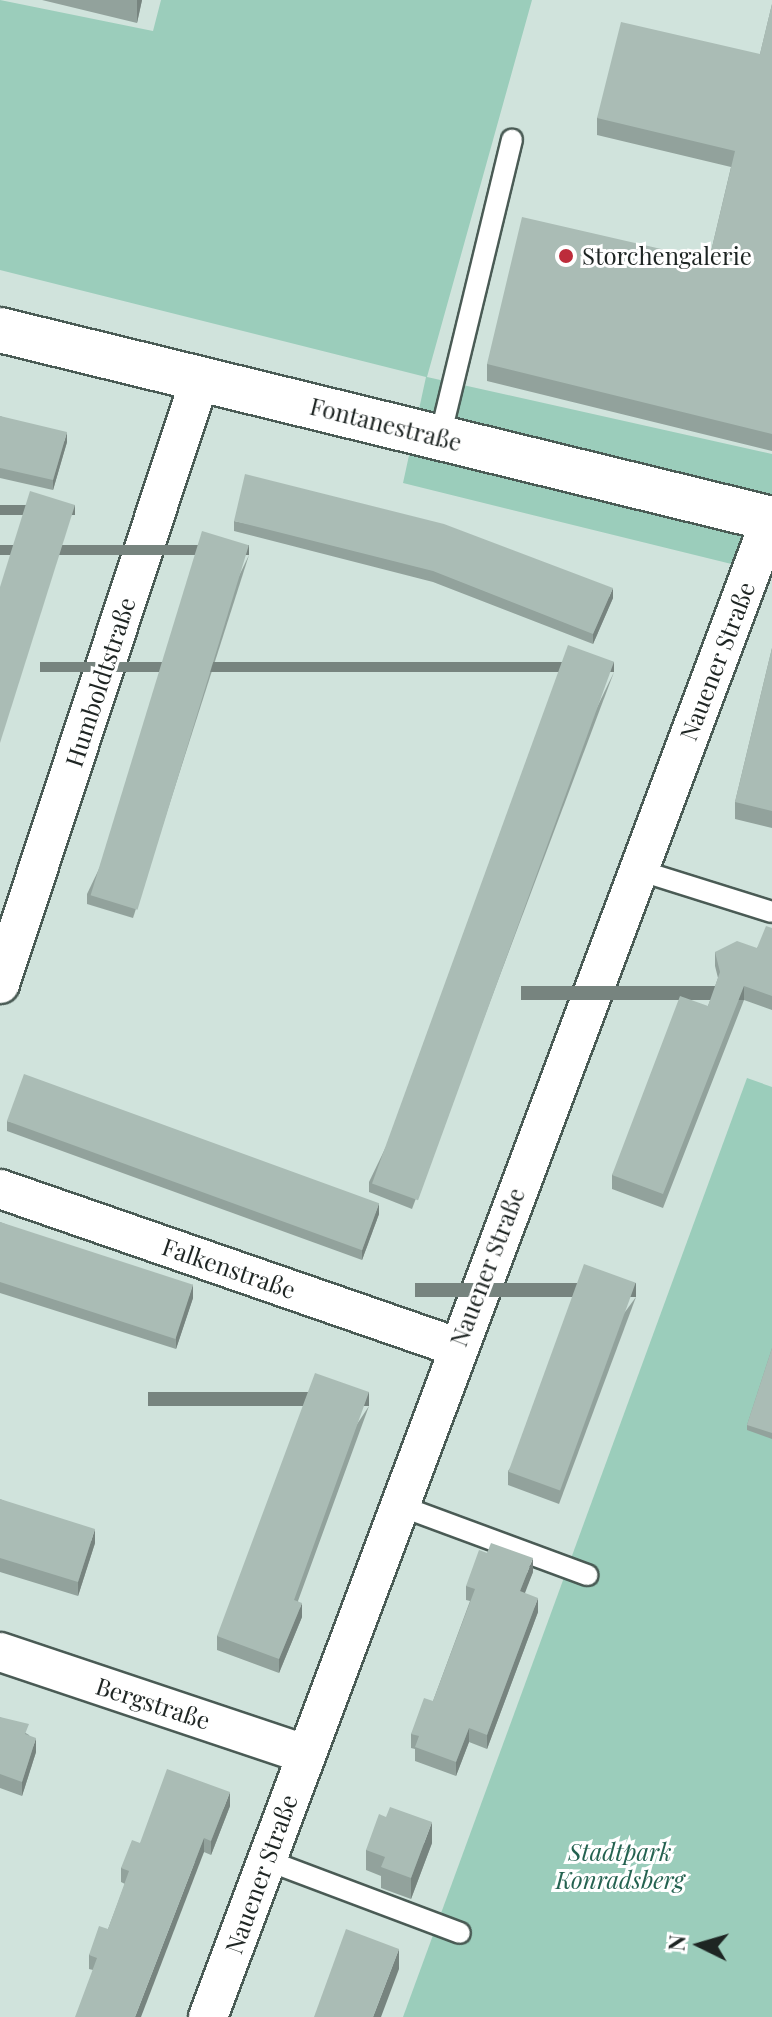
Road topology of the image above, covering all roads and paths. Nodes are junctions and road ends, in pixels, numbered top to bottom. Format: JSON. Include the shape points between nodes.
{"nodes":[{"id":1,"x":512,"y":140,"type":"dead end"},
{"id":2,"x":0,"y":330,"type":"edge"},
{"id":3,"x":200,"y":379,"type":"junction"},
{"id":4,"x":440,"y":437,"type":"junction"},
{"id":5,"x":772,"y":518,"type":"edge"},
{"id":6,"x":638,"y":870,"type":"junction"},
{"id":7,"x":772,"y":912,"type":"edge"},
{"id":8,"x":0,"y":984,"type":"edge"},
{"id":9,"x":0,"y":1189,"type":"edge"},
{"id":10,"x":457,"y":1347,"type":"junction"},
{"id":11,"x":398,"y":1505,"type":"junction"},
{"id":12,"x":587,"y":1575,"type":"dead end"},
{"id":13,"x":0,"y":1652,"type":"edge"},
{"id":14,"x":305,"y":1754,"type":"junction"},
{"id":15,"x":266,"y":1860,"type":"junction"},
{"id":16,"x":460,"y":1933,"type":"dead end"},
{"id":17,"x":208,"y":2017,"type":"edge"}],
"edges":[{"from":1,"to":4,"type":"lane"},
{"from":2,"to":3,"type":"street","name":"Fontanestraße"},
{"from":3,"to":4,"type":"street","name":"Fontanestraße"},
{"from":3,"to":8,"type":"street","name":"Humboldtstraße"},
{"from":4,"to":5,"type":"street","name":"Fontanestraße"},
{"from":5,"to":6,"type":"street","name":"Nauener Straße"},
{"from":6,"to":7,"type":"lane"},
{"from":6,"to":10,"type":"street","name":"Nauener Straße"},
{"from":9,"to":10,"type":"street","name":"Falkenstraße"},
{"from":10,"to":11,"type":"street","name":"Nauener Straße"},
{"from":11,"to":12,"type":"lane"},
{"from":11,"to":14,"type":"street","name":"Nauener Straße"},
{"from":13,"to":14,"type":"street","name":"Bergstraße"},
{"from":14,"to":15,"type":"street","name":"Nauener Straße"},
{"from":15,"to":16,"type":"lane"},
{"from":15,"to":17,"type":"street","name":"Nauener Straße"}]}
